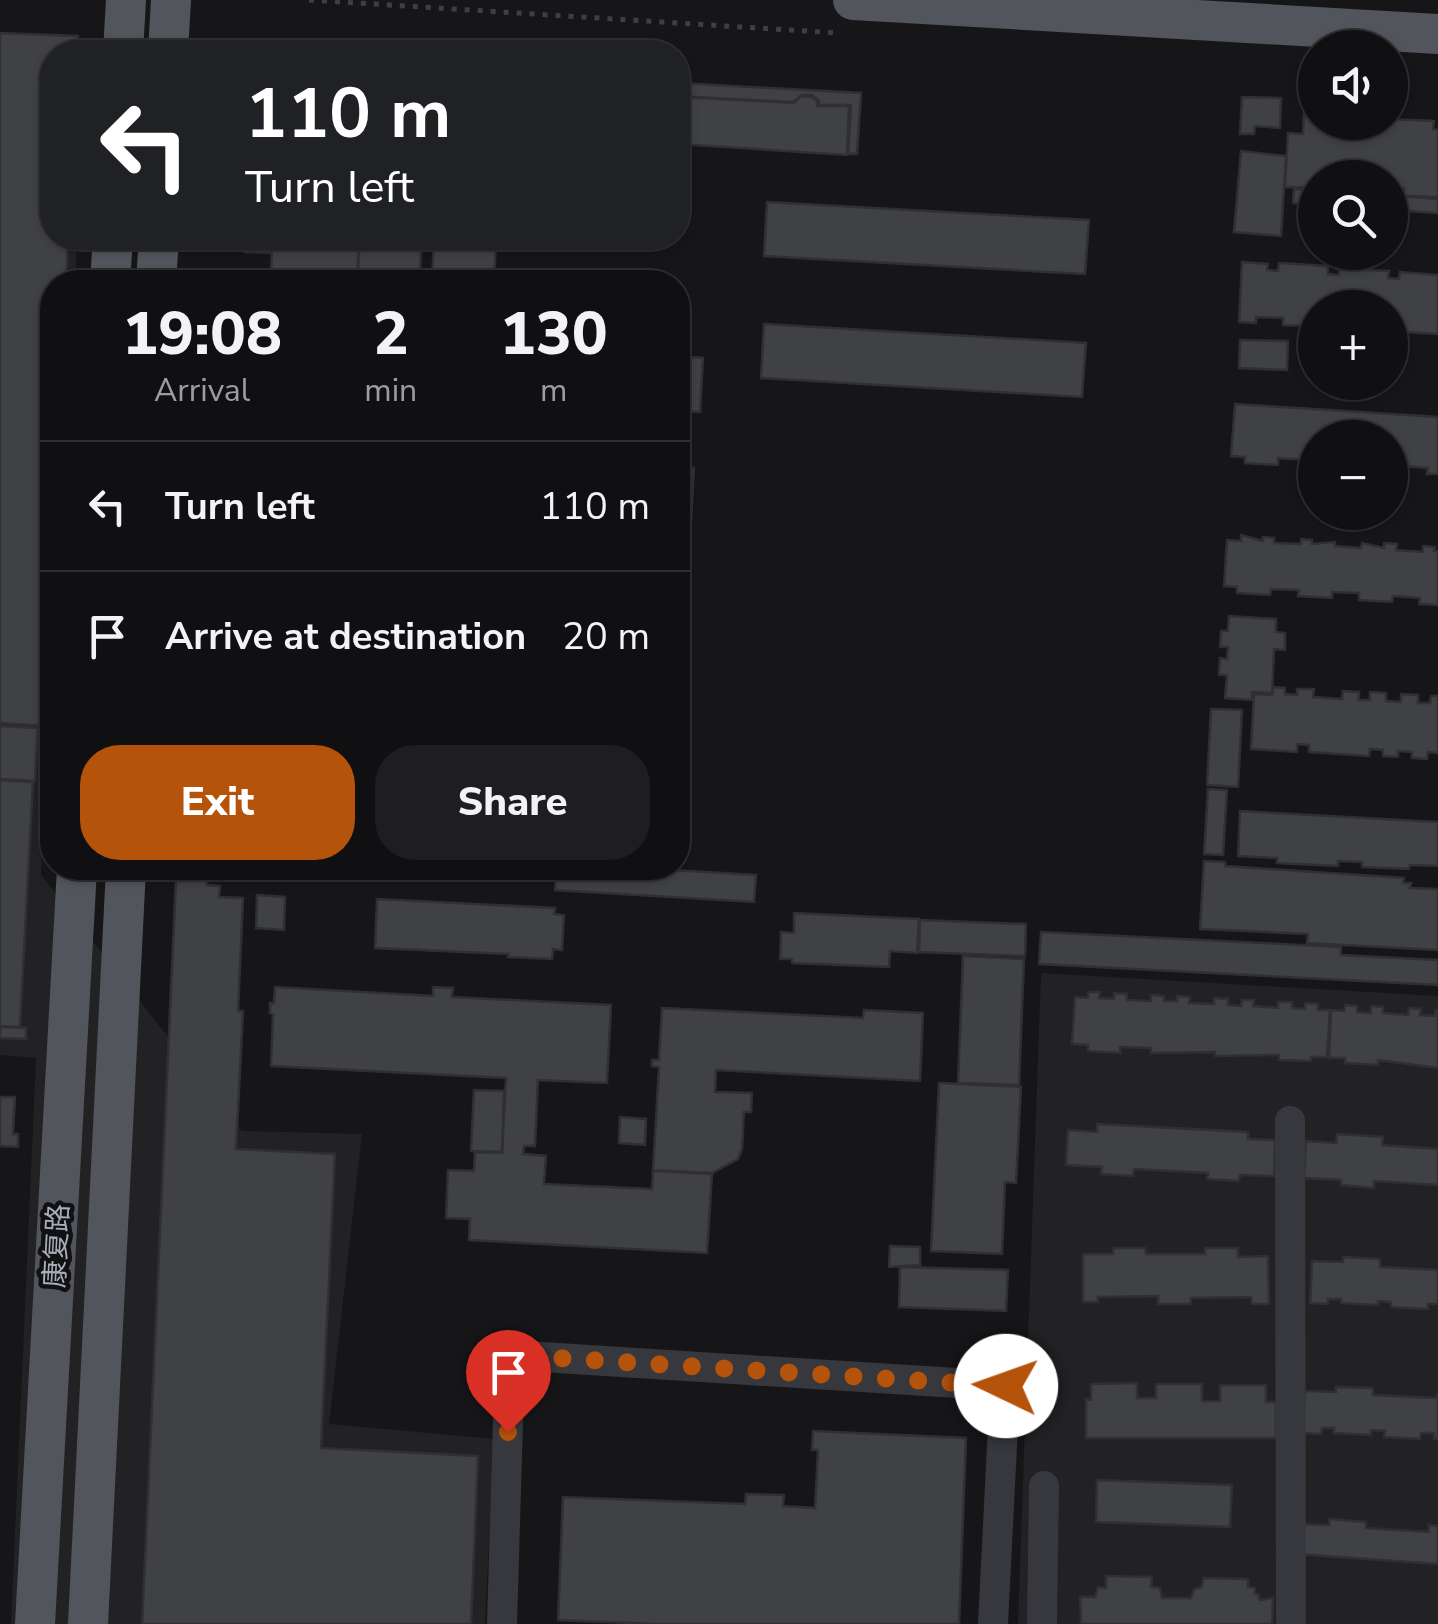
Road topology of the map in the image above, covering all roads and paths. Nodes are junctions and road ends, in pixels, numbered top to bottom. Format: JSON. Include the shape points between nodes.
{"nodes":[{"id":1,"x":126,"y":0,"type":"edge"},
{"id":2,"x":171,"y":0,"type":"edge"},
{"id":3,"x":309,"y":0,"type":"edge"},
{"id":4,"x":847,"y":17,"type":"edge"},
{"id":5,"x":1438,"y":34,"type":"edge"},
{"id":6,"x":124,"y":40,"type":"edge"},
{"id":7,"x":169,"y":40,"type":"edge"},
{"id":8,"x":76,"y":880,"type":"edge"},
{"id":9,"x":125,"y":880,"type":"edge"},
{"id":10,"x":1290,"y":1121,"type":"dead end"},
{"id":11,"x":1044,"y":1486,"type":"dead end"},
{"id":12,"x":35,"y":1624,"type":"edge"},
{"id":13,"x":88,"y":1624,"type":"edge"},
{"id":14,"x":502,"y":1624,"type":"edge"},
{"id":15,"x":993,"y":1624,"type":"edge"},
{"id":16,"x":1042,"y":1624,"type":"edge"},
{"id":17,"x":1291,"y":1624,"type":"edge"}],
"edges":[{"from":1,"to":6,"type":"main road"},
{"from":2,"to":7,"type":"main road"},
{"from":3,"to":4,"type":"path"},
{"from":4,"to":5,"type":"main road"},
{"from":8,"to":12,"type":"main road","name":"康复路"},
{"from":9,"to":13,"type":"main road","name":"康复路"},
{"from":10,"to":17,"type":"street"},
{"from":11,"to":16,"type":"street"},
{"from":14,"to":15,"type":"street","via":[[510,1355],[1006,1386]]}]}
